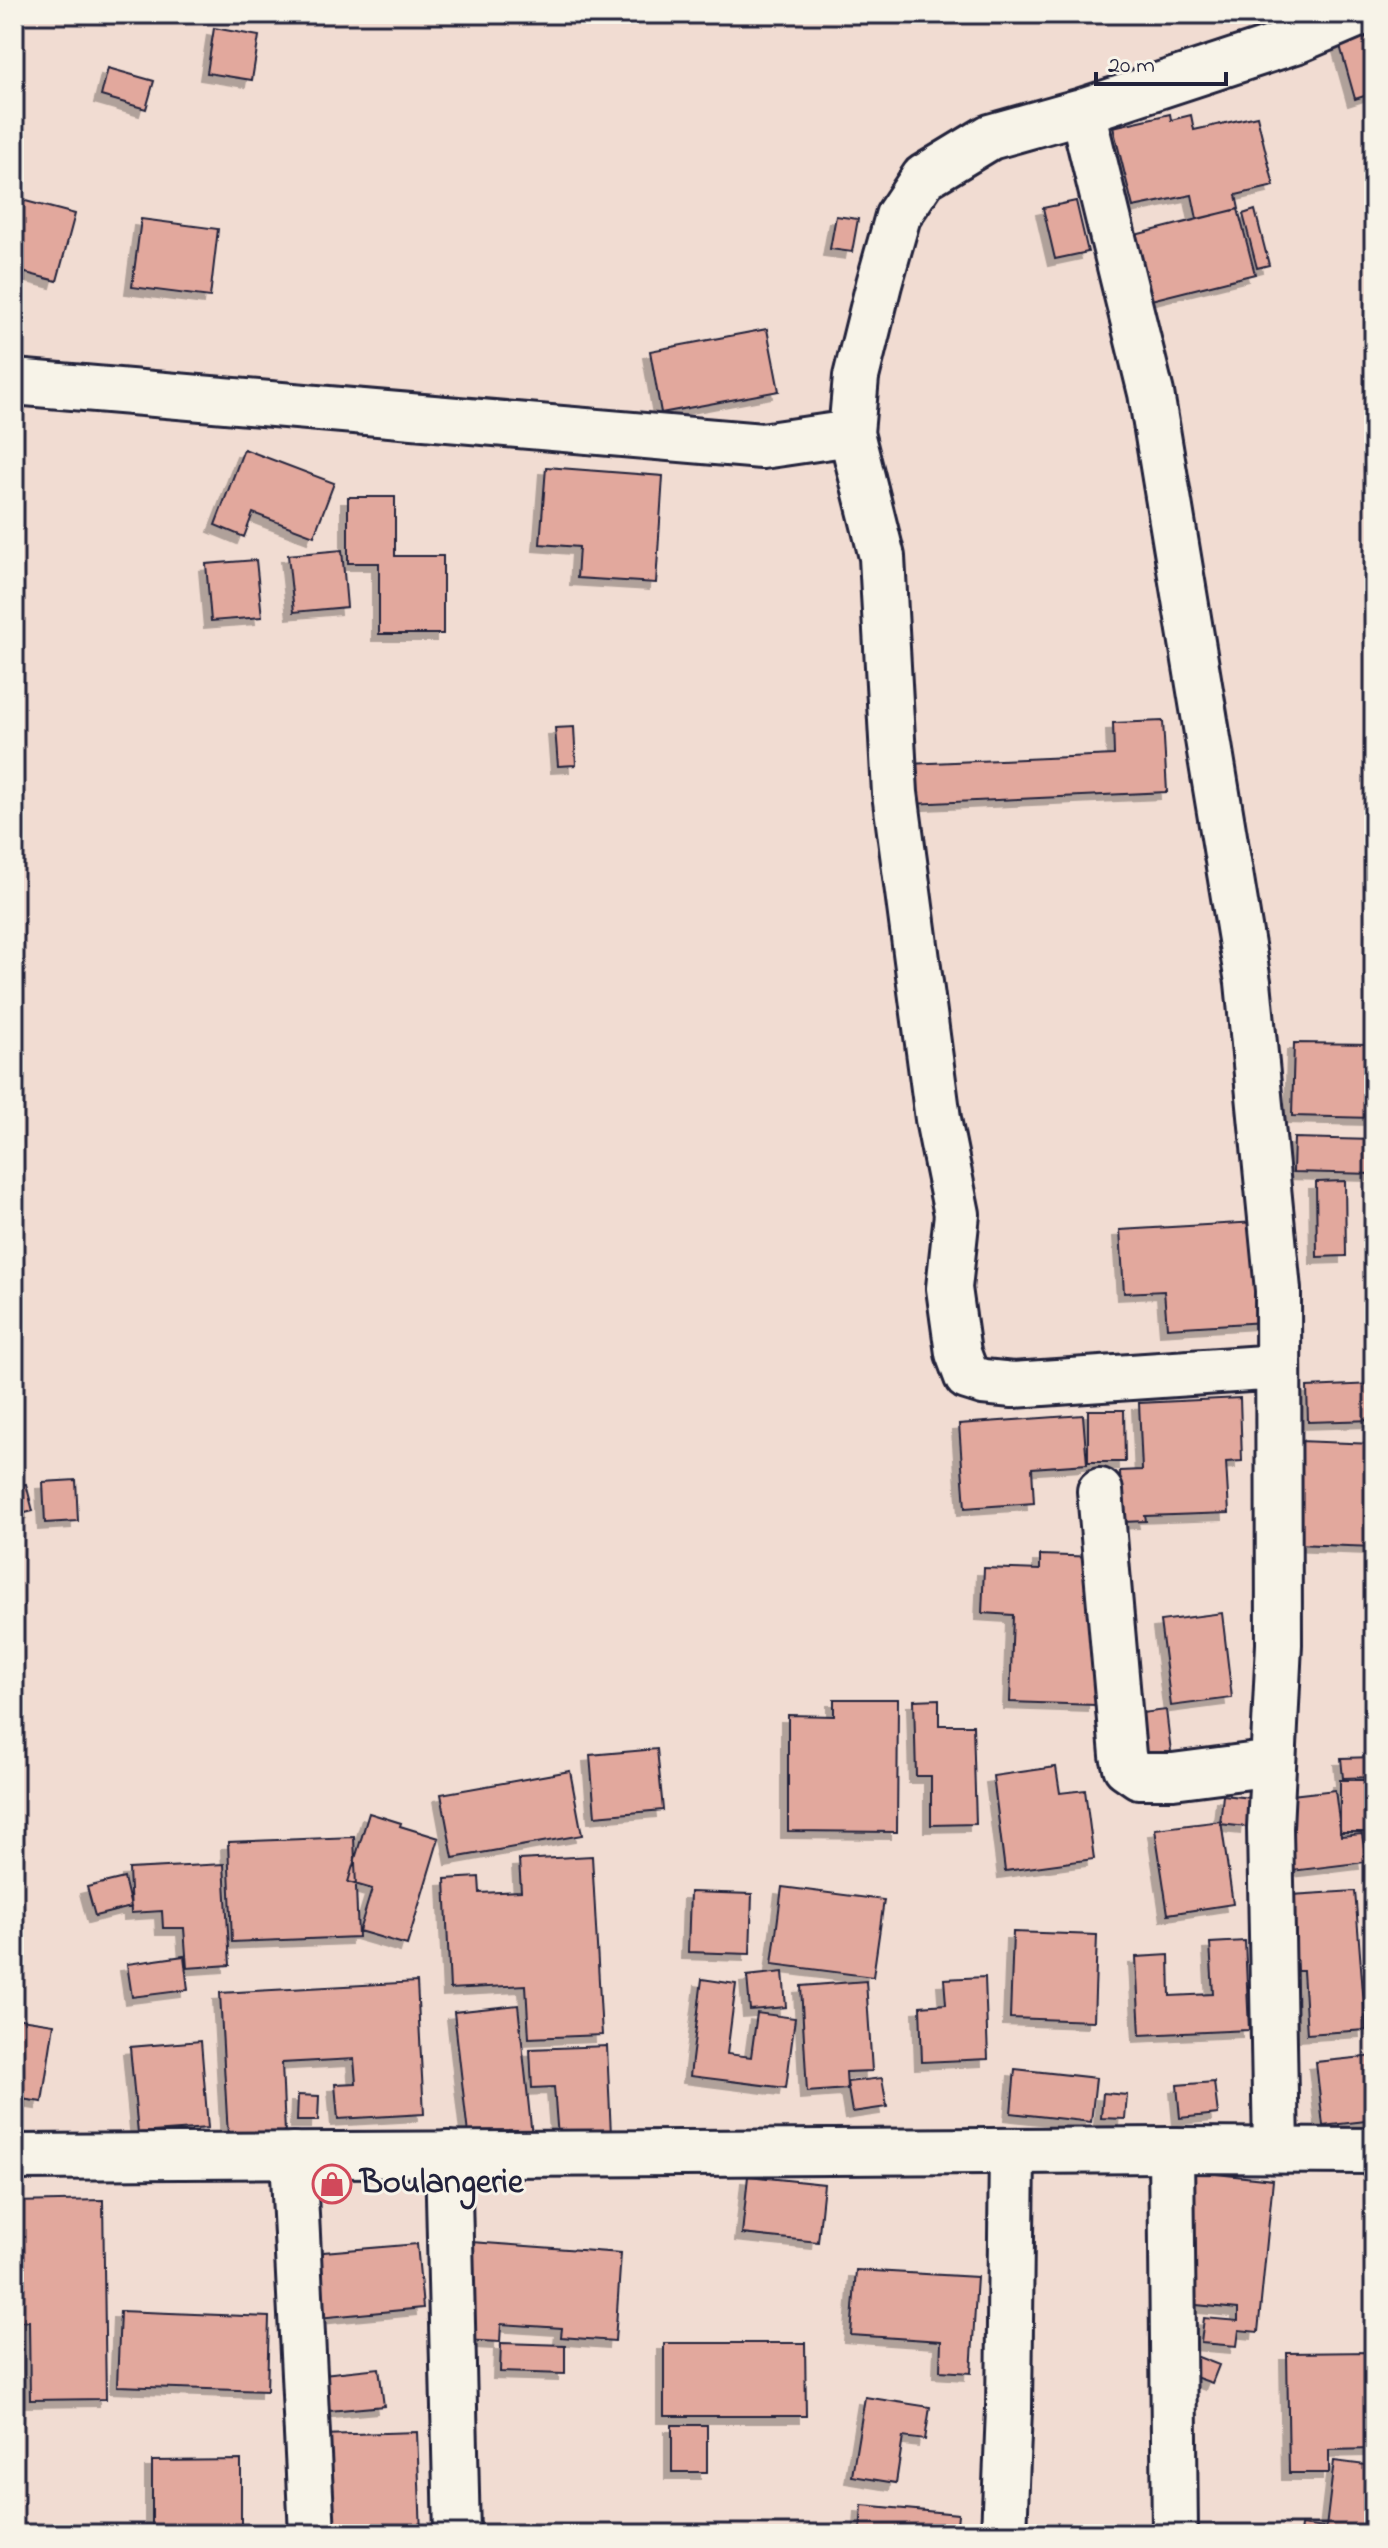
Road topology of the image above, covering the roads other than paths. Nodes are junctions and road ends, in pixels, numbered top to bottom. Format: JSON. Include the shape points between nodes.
{"nodes":[{"id":1,"x":1359,"y":14,"type":"edge"},
{"id":2,"x":1082,"y":111,"type":"junction"},
{"id":3,"x":14,"y":382,"type":"edge"},
{"id":4,"x":851,"y":433,"type":"junction"},
{"id":5,"x":1278,"y":1367,"type":"junction"},
{"id":6,"x":1100,"y":1491,"type":"dead end"},
{"id":7,"x":1273,"y":1763,"type":"junction"},
{"id":8,"x":1171,"y":2150,"type":"junction"},
{"id":9,"x":1276,"y":2150,"type":"junction"},
{"id":10,"x":1012,"y":2151,"type":"junction"},
{"id":11,"x":1374,"y":2151,"type":"edge"},
{"id":12,"x":448,"y":2154,"type":"junction"},
{"id":13,"x":293,"y":2155,"type":"junction"},
{"id":14,"x":14,"y":2157,"type":"edge"},
{"id":15,"x":312,"y":2534,"type":"edge"},
{"id":16,"x":457,"y":2534,"type":"edge"},
{"id":17,"x":1004,"y":2534,"type":"edge"},
{"id":18,"x":1175,"y":2534,"type":"edge"}],
"edges":[{"from":1,"to":2,"type":"street","via":[[1298,40]]},
{"from":2,"to":4,"type":"street","via":[[990,137],[924,177],[898,216],[882,270],[856,377]]},
{"from":2,"to":5,"type":"street","via":[[1151,393],[1248,982],[1278,1290]]},
{"from":3,"to":4,"type":"street","via":[[762,446]]},
{"from":4,"to":5,"type":"street","via":[[882,557],[895,793],[938,1119],[957,1214],[949,1288],[958,1353],[967,1377],[1013,1385]]},
{"from":5,"to":7,"type":"street","via":[[1279,1644]]},
{"from":6,"to":7,"type":"street","via":[[1126,1767],[1139,1776],[1173,1776]]},
{"from":7,"to":9,"type":"street"},
{"from":8,"to":9,"type":"street"},
{"from":8,"to":10,"type":"street"},
{"from":8,"to":18,"type":"street"},
{"from":9,"to":11,"type":"street"},
{"from":10,"to":12,"type":"street"},
{"from":10,"to":17,"type":"street"},
{"from":12,"to":13,"type":"street"},
{"from":12,"to":16,"type":"street"},
{"from":13,"to":14,"type":"street"},
{"from":13,"to":15,"type":"street"}]}
